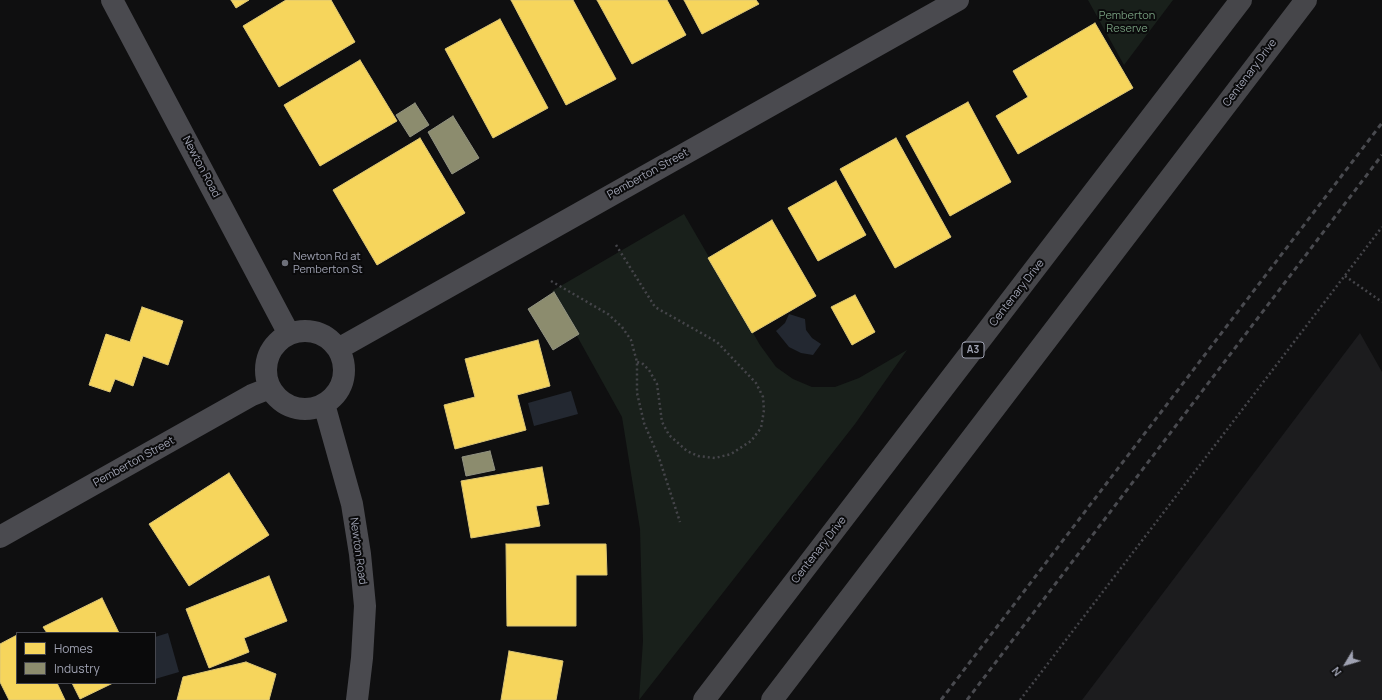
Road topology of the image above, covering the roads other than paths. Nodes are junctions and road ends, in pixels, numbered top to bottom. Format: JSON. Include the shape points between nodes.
{"nodes":[{"id":1,"x":112,"y":0,"type":"edge"},
{"id":2,"x":958,"y":0,"type":"edge"},
{"id":3,"x":1241,"y":0,"type":"edge"},
{"id":4,"x":1306,"y":0,"type":"edge"},
{"id":5,"x":289,"y":334,"type":"junction"},
{"id":6,"x":338,"y":350,"type":"junction"},
{"id":7,"x":270,"y":388,"type":"junction"},
{"id":8,"x":324,"y":404,"type":"junction"},
{"id":9,"x":0,"y":537,"type":"edge"},
{"id":10,"x":357,"y":700,"type":"edge"},
{"id":11,"x":704,"y":700,"type":"edge"},
{"id":12,"x":772,"y":700,"type":"edge"}],
"edges":[{"from":1,"to":5,"type":"street","name":"Newton Road"},
{"from":2,"to":6,"type":"street","name":"Pemberton Street"},
{"from":3,"to":11,"type":"highway","name":"Centenary Drive","number":"A3"},
{"from":4,"to":12,"type":"highway","name":"Centenary Drive"},
{"from":5,"to":6,"type":"street","via":[[300,331],[321,335]]},
{"from":5,"to":7,"type":"street","via":[[270,352],[266,364],[266,377]]},
{"from":6,"to":8,"type":"street","via":[[343,361],[344,374],[341,386],[334,397]]},
{"from":7,"to":8,"type":"street","via":[[289,406],[312,409]]},
{"from":7,"to":9,"type":"street","name":"Pemberton Street","via":[[252,395]]},
{"from":8,"to":10,"type":"street","name":"Newton Road","via":[[352,504],[360,554],[365,606]]}]}
